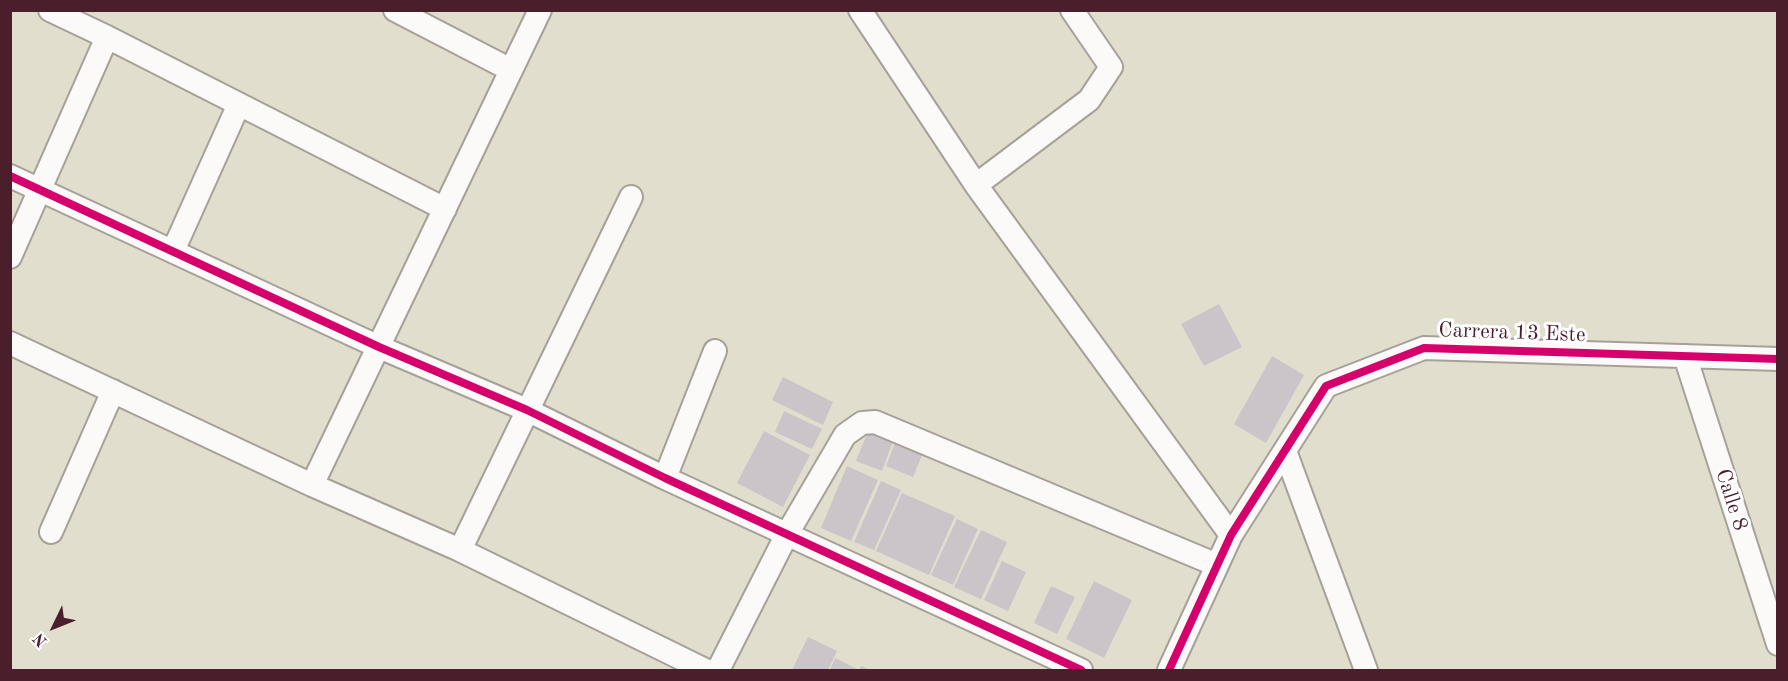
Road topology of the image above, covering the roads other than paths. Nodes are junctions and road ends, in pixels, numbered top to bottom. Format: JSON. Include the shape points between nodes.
{"nodes":[{"id":1,"x":50,"y":10,"type":"edge"},
{"id":2,"x":395,"y":10,"type":"edge"},
{"id":3,"x":540,"y":10,"type":"edge"},
{"id":4,"x":860,"y":10,"type":"edge"},
{"id":5,"x":1072,"y":10,"type":"edge"},
{"id":6,"x":107,"y":37,"type":"junction"},
{"id":7,"x":512,"y":70,"type":"junction"},
{"id":8,"x":239,"y":104,"type":"junction"},
{"id":9,"x":10,"y":176,"type":"edge"},
{"id":10,"x":976,"y":185,"type":"junction"},
{"id":11,"x":40,"y":190,"type":"junction"},
{"id":12,"x":631,"y":197,"type":"dead end"},
{"id":13,"x":445,"y":208,"type":"junction"},
{"id":14,"x":173,"y":251,"type":"junction"},
{"id":15,"x":10,"y":257,"type":"edge"},
{"id":16,"x":10,"y":343,"type":"edge"},
{"id":17,"x":379,"y":347,"type":"junction"},
{"id":18,"x":715,"y":351,"type":"dead end"},
{"id":19,"x":1685,"y":356,"type":"junction"},
{"id":20,"x":1778,"y":359,"type":"edge"},
{"id":21,"x":113,"y":391,"type":"junction"},
{"id":22,"x":527,"y":410,"type":"junction"},
{"id":23,"x":1285,"y":451,"type":"junction"},
{"id":24,"x":665,"y":478,"type":"junction"},
{"id":25,"x":312,"y":485,"type":"junction"},
{"id":26,"x":51,"y":532,"type":"dead end"},
{"id":27,"x":787,"y":534,"type":"junction"},
{"id":28,"x":1231,"y":535,"type":"junction"},
{"id":29,"x":460,"y":550,"type":"junction"},
{"id":30,"x":1217,"y":566,"type":"junction"},
{"id":31,"x":1778,"y":644,"type":"edge"},
{"id":32,"x":705,"y":670,"type":"edge"},
{"id":33,"x":718,"y":670,"type":"edge"},
{"id":34,"x":1081,"y":670,"type":"edge"},
{"id":35,"x":1169,"y":670,"type":"edge"},
{"id":36,"x":1366,"y":670,"type":"edge"}],
"edges":[{"from":1,"to":6,"type":"street"},
{"from":2,"to":7,"type":"street"},
{"from":3,"to":7,"type":"street"},
{"from":4,"to":10,"type":"street"},
{"from":5,"to":10,"type":"street","via":[[1111,67],[1089,100]]},
{"from":6,"to":8,"type":"street"},
{"from":6,"to":11,"type":"street"},
{"from":7,"to":13,"type":"street"},
{"from":8,"to":13,"type":"street"},
{"from":8,"to":14,"type":"street"},
{"from":9,"to":11,"type":"street"},
{"from":10,"to":28,"type":"street"},
{"from":11,"to":14,"type":"street"},
{"from":11,"to":15,"type":"street"},
{"from":12,"to":22,"type":"street"},
{"from":13,"to":17,"type":"street"},
{"from":14,"to":17,"type":"street"},
{"from":16,"to":21,"type":"street"},
{"from":17,"to":22,"type":"street"},
{"from":17,"to":25,"type":"street"},
{"from":18,"to":24,"type":"street"},
{"from":19,"to":20,"type":"street","name":"Carrera 13 Este"},
{"from":19,"to":23,"type":"street","name":"Carrera 13 Este","via":[[1424,348],[1326,386]]},
{"from":19,"to":31,"type":"street","name":"Calle 8"},
{"from":21,"to":25,"type":"street"},
{"from":21,"to":26,"type":"street"},
{"from":22,"to":24,"type":"street"},
{"from":22,"to":29,"type":"street"},
{"from":23,"to":28,"type":"street","name":"Carrera 13 Este"},
{"from":23,"to":36,"type":"street"},
{"from":24,"to":27,"type":"street"},
{"from":25,"to":29,"type":"street"},
{"from":27,"to":30,"type":"street","via":[[845,435],[862,423],[875,422]]},
{"from":27,"to":33,"type":"street"},
{"from":27,"to":34,"type":"street"},
{"from":28,"to":30,"type":"street","name":"Carrera 13 Este"},
{"from":29,"to":32,"type":"street"},
{"from":30,"to":35,"type":"street","name":"Carrera 13 Este"}]}
